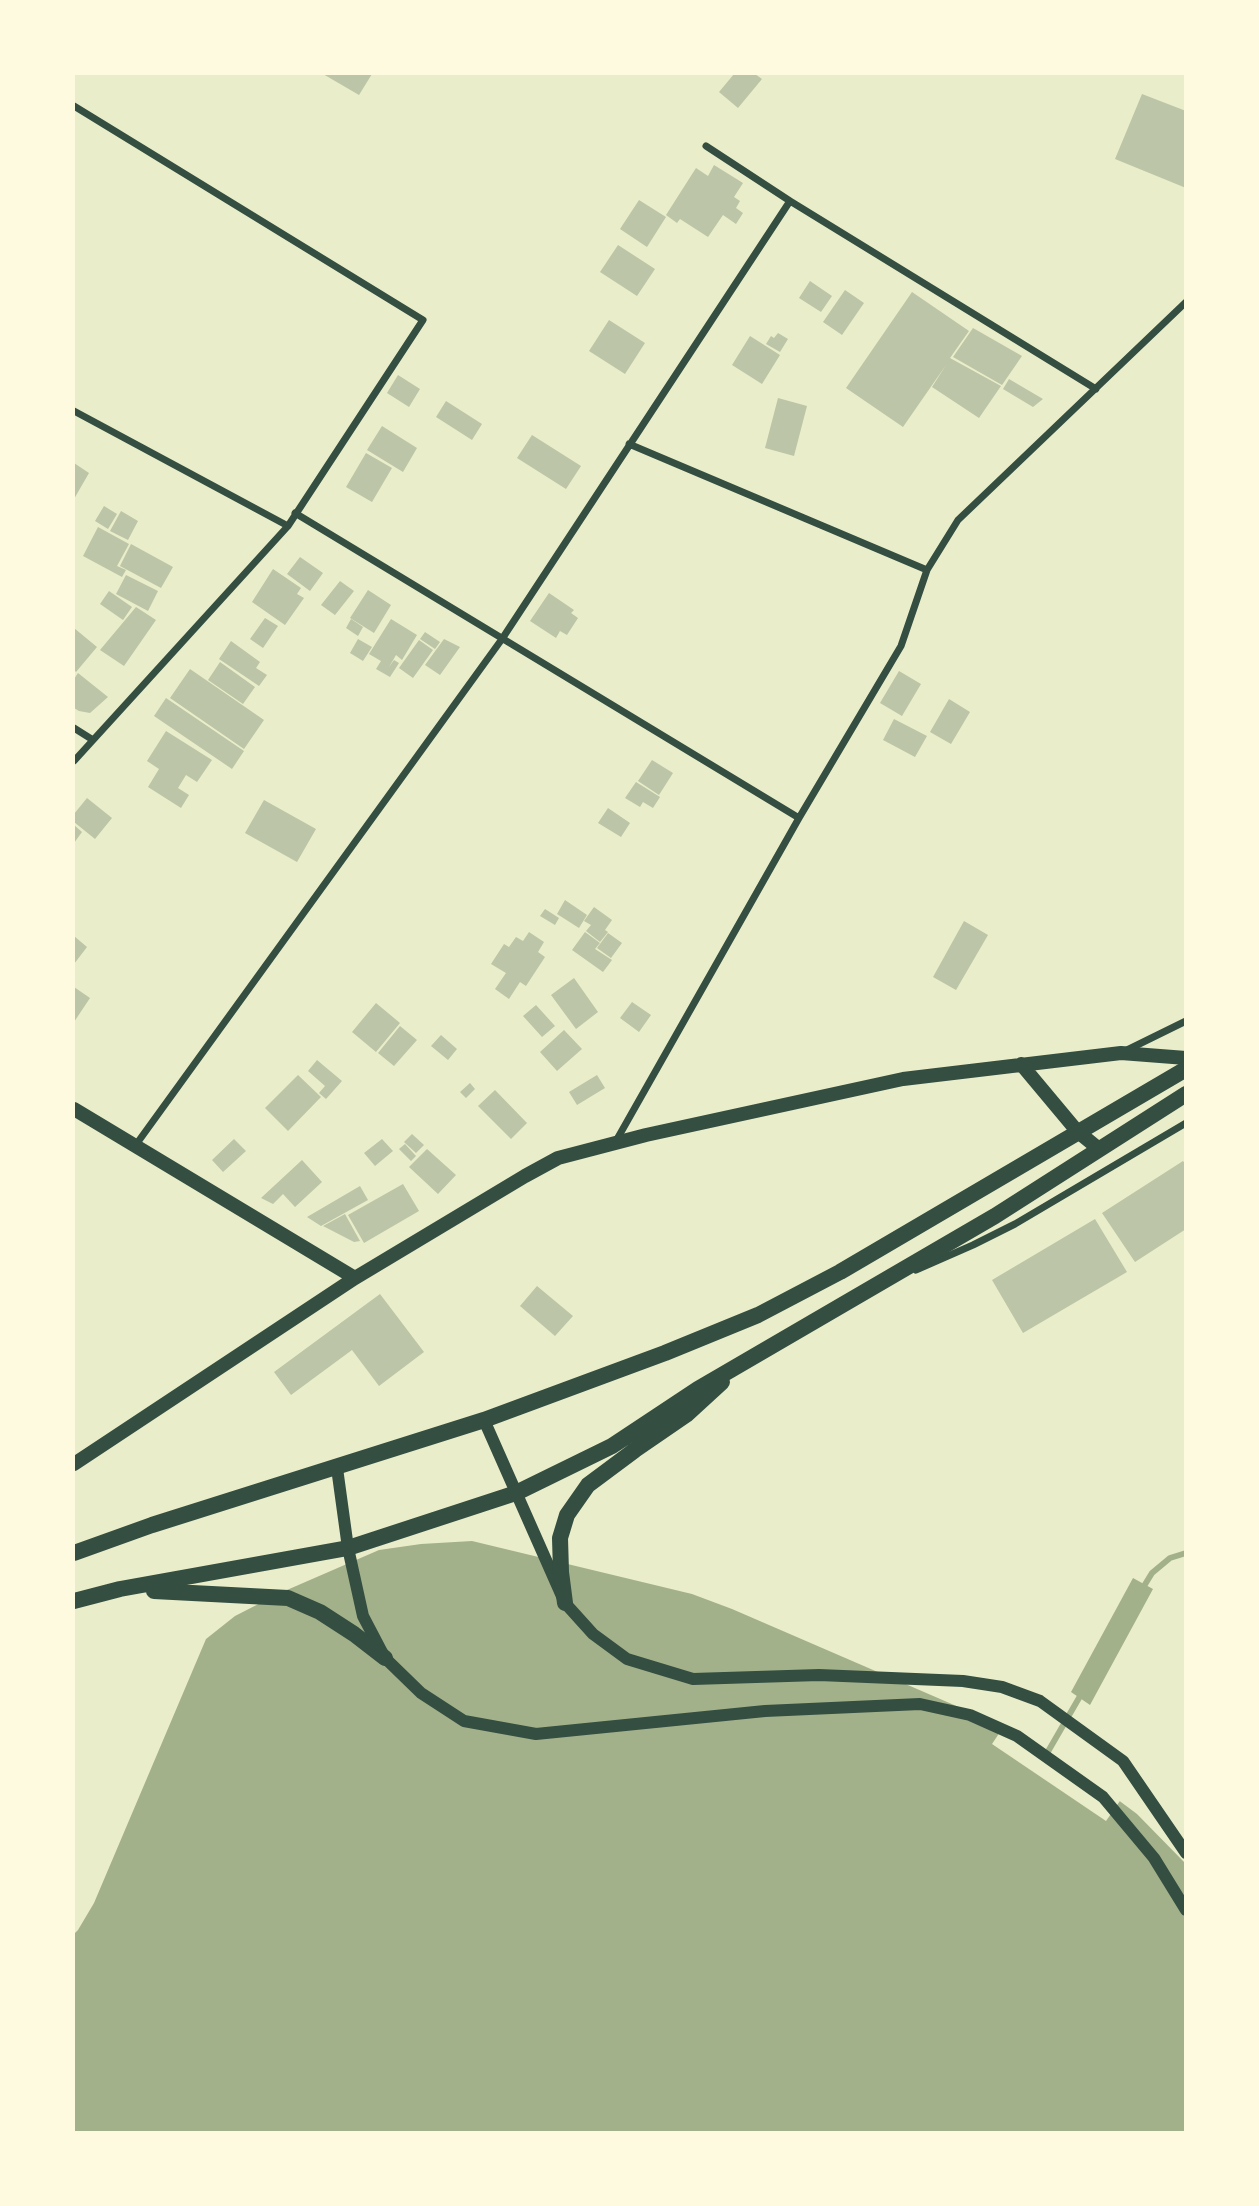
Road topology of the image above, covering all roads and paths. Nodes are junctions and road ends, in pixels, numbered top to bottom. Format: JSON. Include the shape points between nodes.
{"nodes":[{"id":1,"x":74,"y":106,"type":"edge"},
{"id":2,"x":706,"y":146,"type":"dead end"},
{"id":3,"x":790,"y":201,"type":"junction"},
{"id":4,"x":1185,"y":302,"type":"edge"},
{"id":5,"x":1096,"y":389,"type":"junction"},
{"id":6,"x":74,"y":411,"type":"edge"},
{"id":7,"x":629,"y":444,"type":"junction"},
{"id":8,"x":295,"y":513,"type":"junction"},
{"id":9,"x":288,"y":526,"type":"junction"},
{"id":10,"x":927,"y":570,"type":"junction"},
{"id":11,"x":502,"y":639,"type":"junction"},
{"id":12,"x":74,"y":728,"type":"edge"},
{"id":13,"x":93,"y":740,"type":"junction"},
{"id":14,"x":74,"y":761,"type":"edge"},
{"id":15,"x":799,"y":818,"type":"junction"},
{"id":16,"x":1185,"y":1021,"type":"edge"},
{"id":17,"x":1121,"y":1053,"type":"junction"},
{"id":18,"x":1185,"y":1058,"type":"edge"},
{"id":19,"x":1021,"y":1064,"type":"junction"},
{"id":20,"x":1185,"y":1069,"type":"edge"},
{"id":21,"x":1185,"y":1094,"type":"edge"},
{"id":22,"x":74,"y":1109,"type":"edge"},
{"id":23,"x":1185,"y":1123,"type":"edge"},
{"id":24,"x":1077,"y":1131,"type":"junction"},
{"id":25,"x":616,"y":1142,"type":"junction"},
{"id":26,"x":134,"y":1147,"type":"junction"},
{"id":27,"x":1099,"y":1149,"type":"junction"},
{"id":28,"x":355,"y":1278,"type":"junction"},
{"id":29,"x":864,"y":1292,"type":"junction"},
{"id":30,"x":746,"y":1361,"type":"junction"},
{"id":31,"x":484,"y":1420,"type":"junction"},
{"id":32,"x":74,"y":1464,"type":"edge"},
{"id":33,"x":337,"y":1468,"type":"junction"},
{"id":34,"x":516,"y":1493,"type":"junction"},
{"id":35,"x":348,"y":1548,"type":"junction"},
{"id":36,"x":74,"y":1553,"type":"edge"},
{"id":37,"x":120,"y":1589,"type":"junction"},
{"id":38,"x":74,"y":1601,"type":"edge"},
{"id":39,"x":565,"y":1603,"type":"junction"},
{"id":40,"x":385,"y":1658,"type":"junction"},
{"id":41,"x":1185,"y":1853,"type":"edge"},
{"id":42,"x":1185,"y":1910,"type":"edge"}],
"edges":[{"from":1,"to":8,"type":"street","via":[[423,320]]},
{"from":2,"to":3,"type":"street"},
{"from":3,"to":5,"type":"street"},
{"from":3,"to":7,"type":"street"},
{"from":4,"to":5,"type":"street"},
{"from":5,"to":10,"type":"street","via":[[958,520]]},
{"from":6,"to":9,"type":"street"},
{"from":7,"to":10,"type":"street"},
{"from":7,"to":11,"type":"street"},
{"from":8,"to":9,"type":"street"},
{"from":8,"to":11,"type":"street"},
{"from":9,"to":13,"type":"street"},
{"from":10,"to":15,"type":"street","via":[[901,646]]},
{"from":11,"to":15,"type":"street"},
{"from":11,"to":26,"type":"street"},
{"from":12,"to":13,"type":"street"},
{"from":13,"to":14,"type":"street"},
{"from":15,"to":25,"type":"street"},
{"from":16,"to":17,"type":"street"},
{"from":17,"to":18,"type":"main road"},
{"from":17,"to":19,"type":"main road"},
{"from":19,"to":24,"type":"main road"},
{"from":19,"to":25,"type":"main road","via":[[903,1079]]},
{"from":20,"to":24,"type":"highway"},
{"from":21,"to":27,"type":"highway"},
{"from":22,"to":26,"type":"main road"},
{"from":23,"to":29,"type":"street","via":[[1015,1224]]},
{"from":24,"to":27,"type":"main road"},
{"from":24,"to":31,"type":"highway","via":[[840,1272],[758,1315]]},
{"from":25,"to":28,"type":"main road","via":[[558,1158]]},
{"from":26,"to":28,"type":"main road"},
{"from":27,"to":29,"type":"highway"},
{"from":28,"to":32,"type":"main road"},
{"from":29,"to":30,"type":"highway"},
{"from":30,"to":34,"type":"highway","via":[[612,1446]]},
{"from":30,"to":39,"type":"highway","via":[[686,1415],[588,1485],[568,1515],[560,1538]]},
{"from":31,"to":33,"type":"highway"},
{"from":31,"to":34,"type":"street"},
{"from":33,"to":35,"type":"street"},
{"from":33,"to":36,"type":"highway"},
{"from":34,"to":35,"type":"highway"},
{"from":34,"to":39,"type":"street"},
{"from":35,"to":37,"type":"highway"},
{"from":35,"to":40,"type":"street","via":[[363,1616]]},
{"from":37,"to":38,"type":"highway"},
{"from":37,"to":40,"type":"highway","via":[[288,1598],[320,1612]]},
{"from":39,"to":41,"type":"street","via":[[593,1634],[627,1659],[693,1679],[819,1675],[963,1681],[1002,1687],[1040,1700],[1123,1761]]},
{"from":40,"to":42,"type":"street","via":[[421,1693],[464,1721],[536,1734],[765,1711],[920,1704],[970,1714],[1017,1736],[1103,1797],[1154,1858]]}]}
